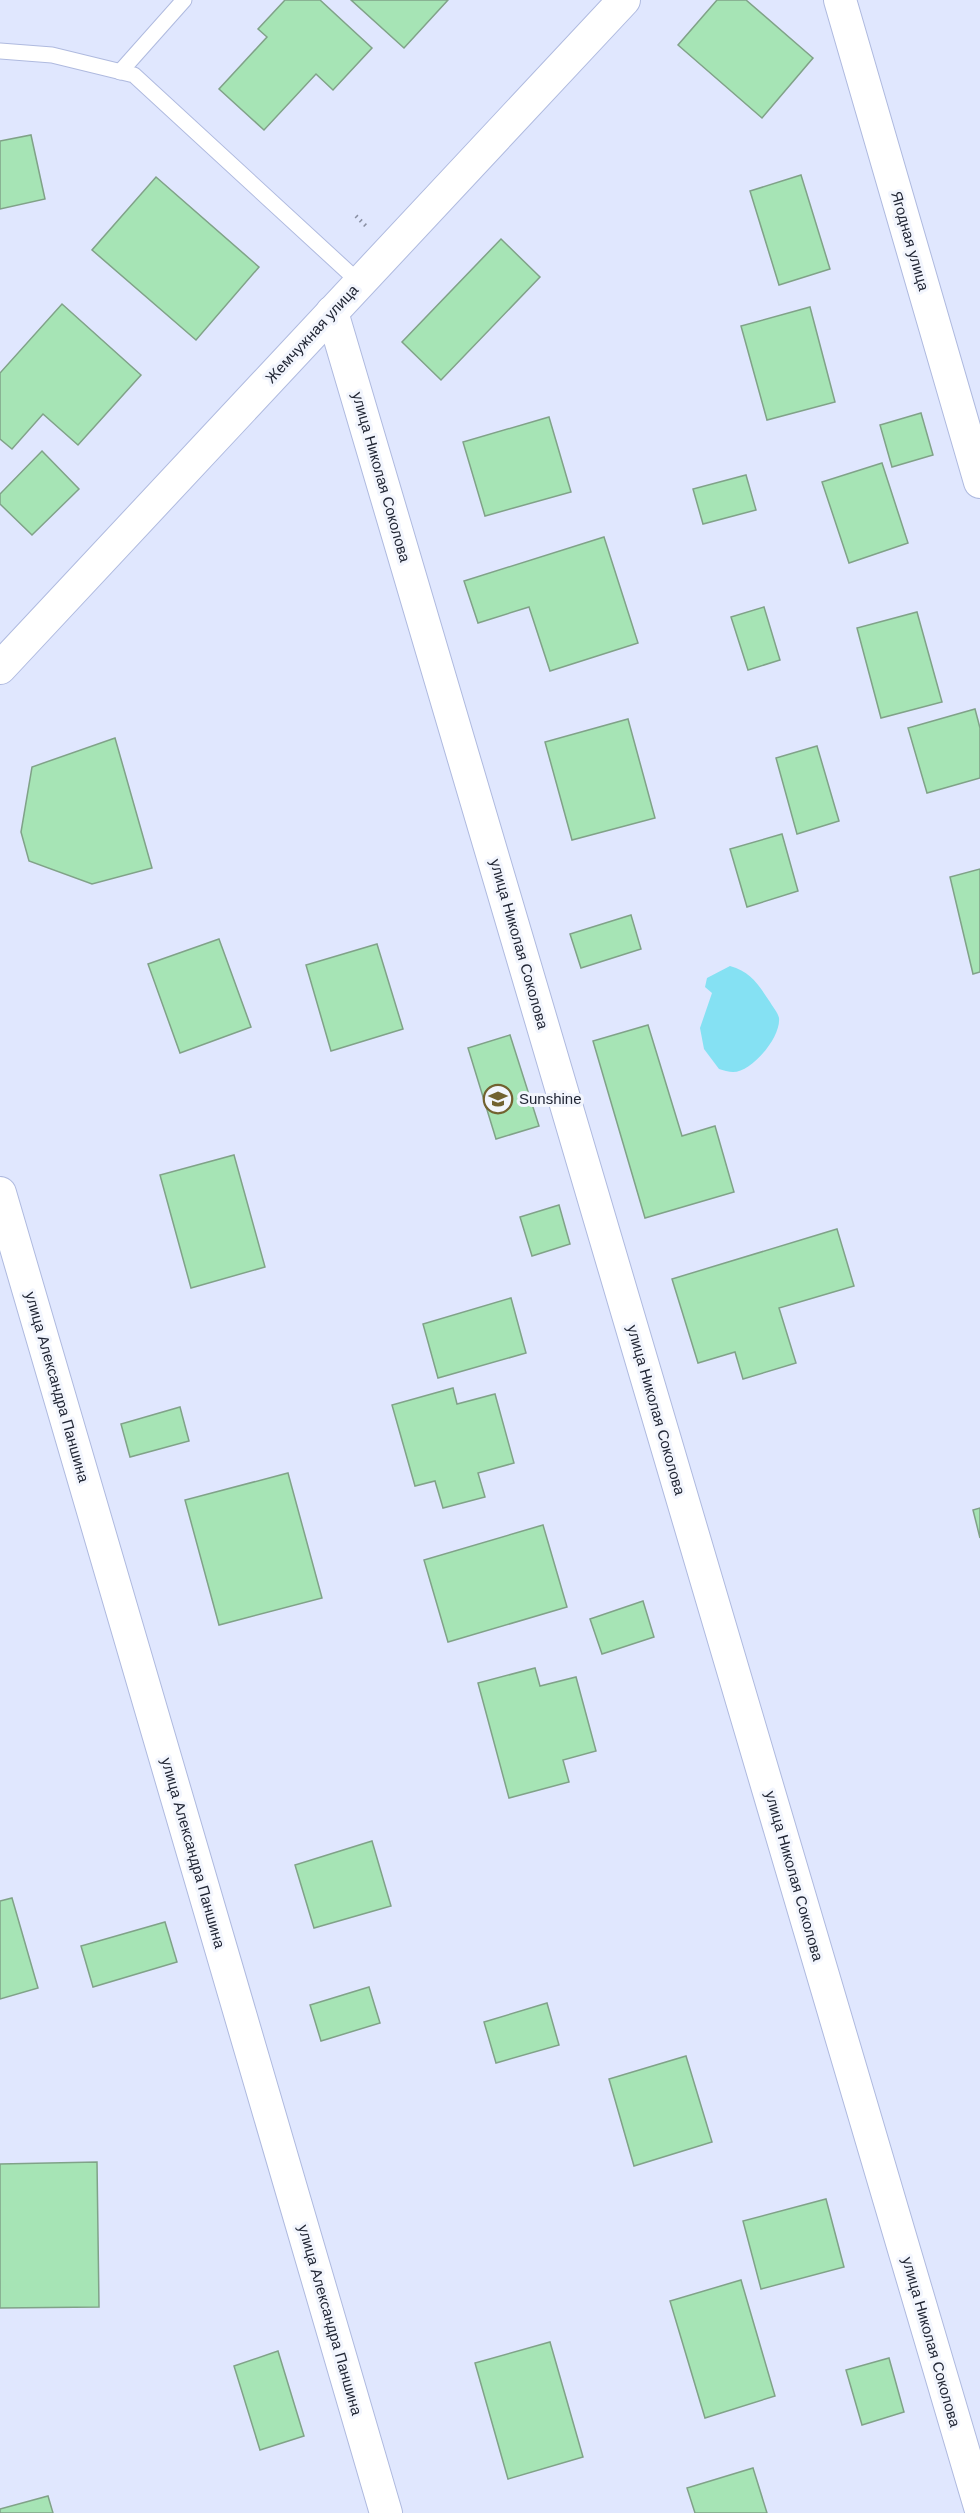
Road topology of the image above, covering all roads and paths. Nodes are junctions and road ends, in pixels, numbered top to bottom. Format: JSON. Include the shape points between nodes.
{"nodes":[{"id":1,"x":184,"y":0,"type":"edge"},
{"id":2,"x":624,"y":0,"type":"edge"},
{"id":3,"x":840,"y":0,"type":"edge"},
{"id":4,"x":0,"y":51,"type":"edge"},
{"id":5,"x":120,"y":72,"type":"junction"},
{"id":6,"x":360,"y":283,"type":"junction"},
{"id":7,"x":332,"y":312,"type":"junction"},
{"id":8,"x":980,"y":482,"type":"edge"},
{"id":9,"x":0,"y":668,"type":"edge"},
{"id":10,"x":0,"y":1193,"type":"edge"},
{"id":11,"x":980,"y":2507,"type":"edge"},
{"id":12,"x":386,"y":2513,"type":"edge"}],
"edges":[{"from":1,"to":5,"type":"lane"},
{"from":2,"to":6,"type":"street","name":"Жемчужная улица"},
{"from":3,"to":8,"type":"street","name":"Ягодная улица"},
{"from":4,"to":5,"type":"lane","via":[[52,55]]},
{"from":5,"to":6,"type":"lane","via":[[134,75]]},
{"from":6,"to":7,"type":"street","name":"Жемчужная улица"},
{"from":7,"to":9,"type":"street","name":"Жемчужная улица"},
{"from":7,"to":11,"type":"street","name":"улица Николая Соколова"},
{"from":10,"to":12,"type":"street","name":"улица Александра Паншина"}]}
